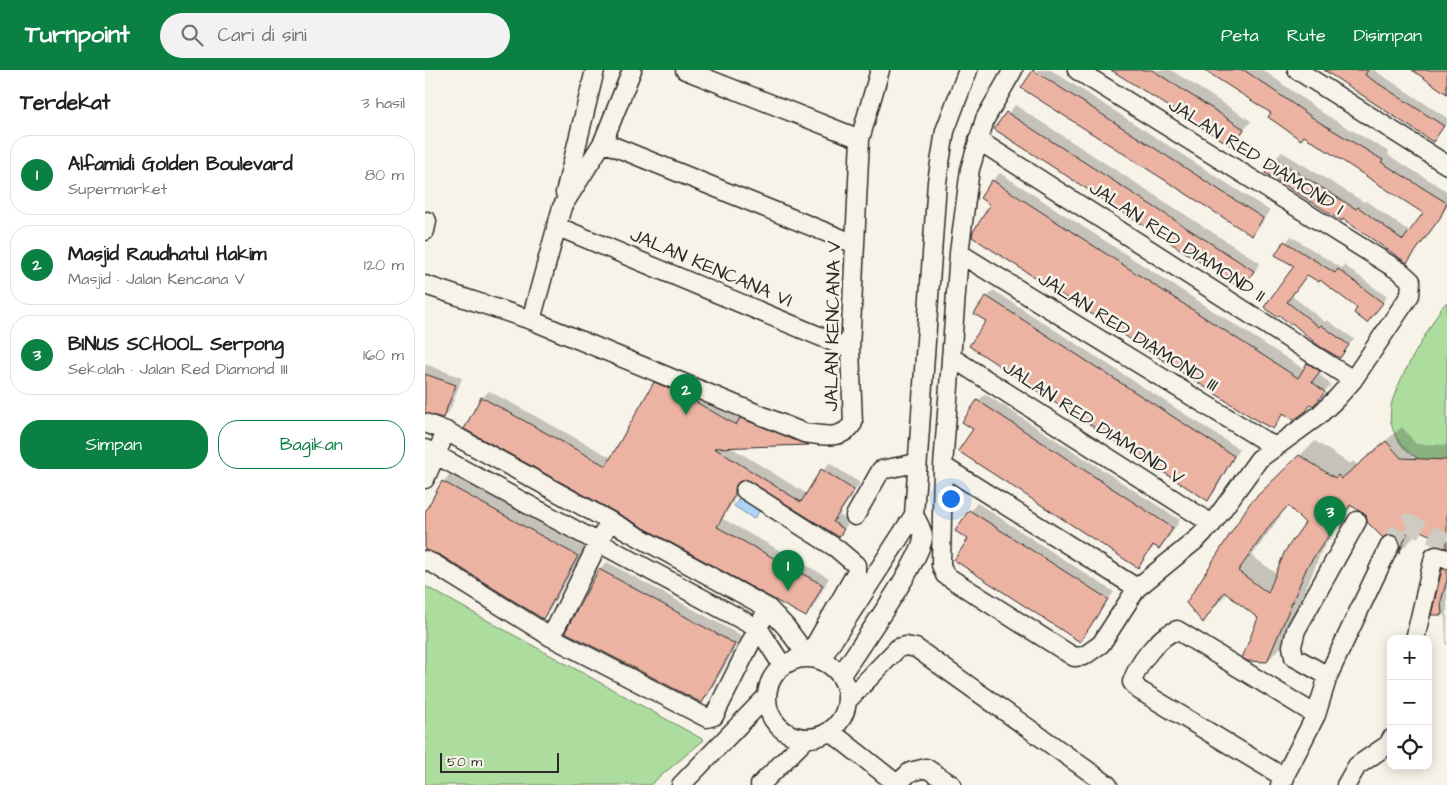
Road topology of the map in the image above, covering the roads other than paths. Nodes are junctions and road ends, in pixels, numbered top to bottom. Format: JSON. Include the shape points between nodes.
{"nodes":[{"id":1,"x":595,"y":70,"type":"edge"},
{"id":2,"x":633,"y":70,"type":"edge"},
{"id":3,"x":685,"y":70,"type":"edge"},
{"id":4,"x":880,"y":70,"type":"edge"},
{"id":5,"x":968,"y":70,"type":"edge"},
{"id":6,"x":1013,"y":70,"type":"edge"},
{"id":7,"x":1077,"y":70,"type":"edge"},
{"id":8,"x":1297,"y":70,"type":"edge"},
{"id":9,"x":860,"y":139,"type":"junction"},
{"id":10,"x":978,"y":140,"type":"junction"},
{"id":11,"x":603,"y":142,"type":"junction"},
{"id":12,"x":1447,"y":165,"type":"edge"},
{"id":13,"x":561,"y":207,"type":"junction"},
{"id":14,"x":556,"y":226,"type":"junction"},
{"id":15,"x":855,"y":244,"type":"junction"},
{"id":16,"x":959,"y":253,"type":"junction"},
{"id":17,"x":425,"y":285,"type":"edge"},
{"id":18,"x":531,"y":320,"type":"junction"},
{"id":19,"x":850,"y":350,"type":"junction"},
{"id":20,"x":951,"y":357,"type":"junction"},
{"id":21,"x":1353,"y":380,"type":"junction"},
{"id":22,"x":425,"y":423,"type":"edge"},
{"id":23,"x":446,"y":431,"type":"junction"},
{"id":24,"x":1273,"y":446,"type":"junction"},
{"id":25,"x":431,"y":451,"type":"edge"},
{"id":26,"x":917,"y":464,"type":"junction"},
{"id":27,"x":943,"y":466,"type":"junction"},
{"id":28,"x":425,"y":479,"type":"edge"},
{"id":29,"x":745,"y":490,"type":"dead end"},
{"id":30,"x":914,"y":515,"type":"junction"},
{"id":31,"x":855,"y":516,"type":"dead end"},
{"id":32,"x":611,"y":521,"type":"junction"},
{"id":33,"x":1357,"y":521,"type":"dead end"},
{"id":34,"x":1212,"y":524,"type":"junction"},
{"id":35,"x":599,"y":541,"type":"junction"},
{"id":36,"x":1390,"y":545,"type":"tunnel mouth"},
{"id":37,"x":1447,"y":559,"type":"edge"},
{"id":38,"x":425,"y":560,"type":"edge"},
{"id":39,"x":868,"y":586,"type":"junction"},
{"id":40,"x":1137,"y":588,"type":"junction"},
{"id":41,"x":889,"y":601,"type":"junction"},
{"id":42,"x":768,"y":608,"type":"junction"},
{"id":43,"x":759,"y":628,"type":"junction"},
{"id":44,"x":1416,"y":635,"type":"edge"},
{"id":45,"x":551,"y":637,"type":"junction"},
{"id":46,"x":815,"y":658,"type":"junction"},
{"id":47,"x":782,"y":665,"type":"junction"},
{"id":48,"x":841,"y":675,"type":"junction"},
{"id":49,"x":1328,"y":676,"type":"junction"},
{"id":50,"x":766,"y":697,"type":"junction"},
{"id":51,"x":848,"y":700,"type":"junction"},
{"id":52,"x":1316,"y":715,"type":"junction"},
{"id":53,"x":830,"y":731,"type":"junction"},
{"id":54,"x":807,"y":738,"type":"junction"},
{"id":55,"x":1387,"y":745,"type":"edge"},
{"id":56,"x":1282,"y":781,"type":"edge"},
{"id":57,"x":896,"y":784,"type":"edge"},
{"id":58,"x":681,"y":785,"type":"edge"},
{"id":59,"x":760,"y":785,"type":"edge"},
{"id":60,"x":952,"y":785,"type":"edge"},
{"id":61,"x":1108,"y":785,"type":"edge"},
{"id":62,"x":1347,"y":785,"type":"edge"}],
"edges":[{"from":1,"to":13,"type":"street"},
{"from":2,"to":11,"type":"street"},
{"from":3,"to":9,"type":"street"},
{"from":4,"to":9,"type":"street","name":"JALAN KENCANA V"},
{"from":5,"to":26,"type":"street","via":[[945,130],[937,182]]},
{"from":6,"to":10,"type":"street","via":[[985,119]]},
{"from":7,"to":21,"type":"street","name":"JALAN RED DIAMOND I","via":[[1411,281],[1410,295]]},
{"from":8,"to":12,"type":"street"},
{"from":9,"to":15,"type":"street","name":"JALAN KENCANA V"},
{"from":10,"to":16,"type":"street","via":[[970,169]]},
{"from":10,"to":21,"type":"street","name":"JALAN RED DIAMOND II"},
{"from":11,"to":13,"type":"street"},
{"from":11,"to":15,"type":"street"},
{"from":13,"to":14,"type":"street"},
{"from":14,"to":18,"type":"street"},
{"from":14,"to":19,"type":"street","name":"JALAN KENCANA VI"},
{"from":15,"to":19,"type":"street","name":"JALAN KENCANA V"},
{"from":16,"to":20,"type":"street"},
{"from":16,"to":24,"type":"street","name":"JALAN RED DIAMOND III"},
{"from":17,"to":18,"type":"street","name":"JALAN KENCANA V"},
{"from":18,"to":19,"type":"street","name":"JALAN KENCANA V","via":[[804,433],[828,436],[843,434],[853,423]]},
{"from":20,"to":27,"type":"street"},
{"from":20,"to":34,"type":"street","name":"JALAN RED DIAMOND V"},
{"from":21,"to":24,"type":"street","via":[[1318,416]]},
{"from":22,"to":23,"type":"street"},
{"from":23,"to":25,"type":"street"},
{"from":23,"to":32,"type":"street"},
{"from":24,"to":34,"type":"street","via":[[1259,458]]},
{"from":25,"to":28,"type":"street"},
{"from":25,"to":35,"type":"street"},
{"from":26,"to":30,"type":"street"},
{"from":26,"to":31,"type":"street","via":[[881,470]]},
{"from":27,"to":40,"type":"street"},
{"from":27,"to":40,"type":"street","via":[[941,565],[945,575],[1074,657],[1093,652],[1101,644]]},
{"from":29,"to":46,"type":"street","via":[[836,548],[856,565],[856,572]]},
{"from":30,"to":39,"type":"street"},
{"from":30,"to":41,"type":"street","via":[[923,540],[914,563]]},
{"from":32,"to":35,"type":"street"},
{"from":32,"to":42,"type":"street"},
{"from":33,"to":49,"type":"street","via":[[1296,630],[1292,646],[1294,657]]},
{"from":34,"to":40,"type":"street"},
{"from":35,"to":43,"type":"street"},
{"from":35,"to":45,"type":"street"},
{"from":36,"to":49,"type":"street"},
{"from":37,"to":44,"type":"street","via":[[1434,557]]},
{"from":38,"to":45,"type":"street"},
{"from":39,"to":41,"type":"street"},
{"from":39,"to":46,"type":"street"},
{"from":41,"to":48,"type":"street"},
{"from":42,"to":43,"type":"street"},
{"from":42,"to":46,"type":"street"},
{"from":43,"to":45,"type":"street","via":[[714,716],[707,718]]},
{"from":43,"to":47,"type":"street"},
{"from":46,"to":47,"type":"street","via":[[798,658]]},
{"from":46,"to":48,"type":"street","via":[[832,666]]},
{"from":47,"to":50,"type":"street","via":[[772,677]]},
{"from":48,"to":51,"type":"street"},
{"from":49,"to":52,"type":"street"},
{"from":50,"to":54,"type":"street","via":[[773,721],[794,736]]},
{"from":50,"to":58,"type":"street"},
{"from":51,"to":53,"type":"street","via":[[839,723]]},
{"from":51,"to":61,"type":"street","via":[[898,648],[916,648]]},
{"from":52,"to":56,"type":"street"},
{"from":52,"to":56,"type":"street","via":[[1177,630],[1166,633],[1135,672],[1132,682],[1139,690]]},
{"from":53,"to":54,"type":"street"},
{"from":53,"to":57,"type":"street"},
{"from":54,"to":59,"type":"street"},
{"from":55,"to":62,"type":"street","via":[[1357,766]]},
{"from":57,"to":60,"type":"street","via":[[910,772],[926,768]]}]}
